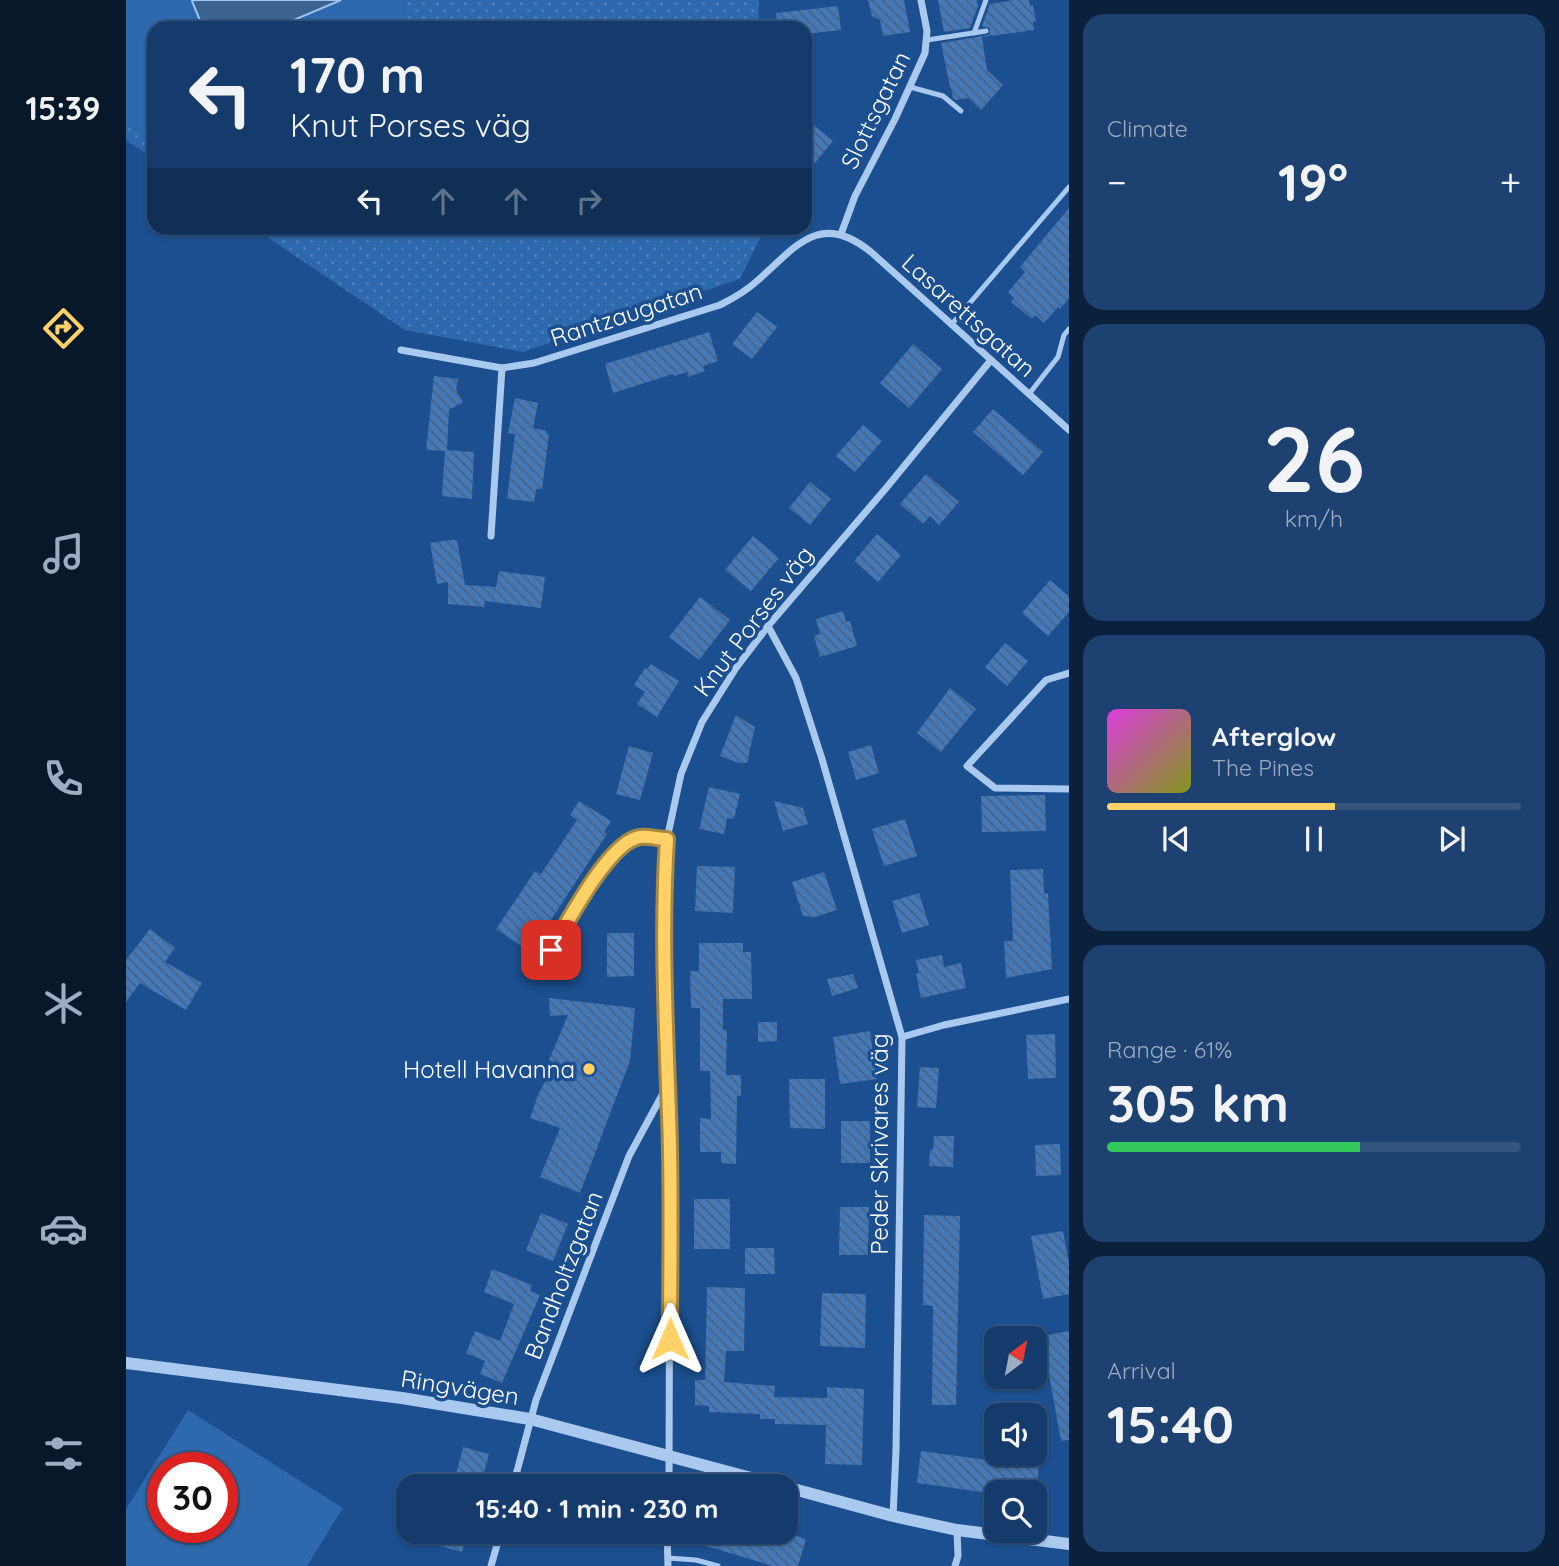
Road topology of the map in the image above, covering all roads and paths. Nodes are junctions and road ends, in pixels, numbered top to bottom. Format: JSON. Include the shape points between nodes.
{"nodes":[{"id":1,"x":921,"y":0,"type":"edge"},
{"id":2,"x":986,"y":0,"type":"edge"},
{"id":3,"x":986,"y":31,"type":"dead end"},
{"id":4,"x":974,"y":33,"type":"junction"},
{"id":5,"x":927,"y":40,"type":"junction"},
{"id":6,"x":910,"y":87,"type":"junction"},
{"id":7,"x":961,"y":111,"type":"dead end"},
{"id":8,"x":1069,"y":187,"type":"edge"},
{"id":9,"x":841,"y":234,"type":"junction"},
{"id":10,"x":951,"y":324,"type":"junction"},
{"id":11,"x":1069,"y":329,"type":"edge"},
{"id":12,"x":401,"y":350,"type":"dead end"},
{"id":13,"x":990,"y":360,"type":"junction"},
{"id":14,"x":502,"y":368,"type":"junction"},
{"id":15,"x":1029,"y":394,"type":"junction"},
{"id":16,"x":1069,"y":430,"type":"edge"},
{"id":17,"x":491,"y":536,"type":"dead end"},
{"id":18,"x":768,"y":626,"type":"junction"},
{"id":19,"x":1069,"y":673,"type":"edge"},
{"id":20,"x":1069,"y":789,"type":"edge"},
{"id":21,"x":667,"y":839,"type":"junction"},
{"id":22,"x":536,"y":973,"type":"dead end"},
{"id":23,"x":1069,"y":999,"type":"edge"},
{"id":24,"x":902,"y":1037,"type":"junction"},
{"id":25,"x":668,"y":1085,"type":"junction"},
{"id":26,"x":126,"y":1363,"type":"edge"},
{"id":27,"x":530,"y":1419,"type":"junction"},
{"id":28,"x":670,"y":1456,"type":"junction"},
{"id":29,"x":516,"y":1474,"type":"edge"},
{"id":30,"x":669,"y":1474,"type":"edge"},
{"id":31,"x":738,"y":1474,"type":"edge"},
{"id":32,"x":798,"y":1490,"type":"edge"},
{"id":33,"x":893,"y":1516,"type":"junction"},
{"id":34,"x":957,"y":1530,"type":"junction"},
{"id":35,"x":497,"y":1544,"type":"edge"},
{"id":36,"x":667,"y":1544,"type":"edge"},
{"id":37,"x":1069,"y":1544,"type":"edge"},
{"id":38,"x":668,"y":1562,"type":"edge"},
{"id":39,"x":491,"y":1566,"type":"edge"},
{"id":40,"x":718,"y":1566,"type":"edge"},
{"id":41,"x":955,"y":1566,"type":"edge"}],
"edges":[{"from":1,"to":5,"type":"street","name":"Slottsgatan"},
{"from":2,"to":4,"type":"lane"},
{"from":3,"to":4,"type":"lane"},
{"from":4,"to":5,"type":"lane"},
{"from":5,"to":6,"type":"street","name":"Slottsgatan"},
{"from":6,"to":7,"type":"lane","via":[[943,96]]},
{"from":6,"to":9,"type":"street","name":"Slottsgatan"},
{"from":8,"to":10,"type":"lane"},
{"from":9,"to":10,"type":"street","name":"Lasarettsgatan","via":[[871,252]]},
{"from":9,"to":14,"type":"street","name":"Rantzaugatan","via":[[823,234],[795,246],[755,283],[720,305],[534,363]]},
{"from":10,"to":13,"type":"street","name":"Lasarettsgatan"},
{"from":11,"to":15,"type":"lane","via":[[1058,357]]},
{"from":12,"to":14,"type":"street","name":"Rantzaugatan"},
{"from":13,"to":15,"type":"street","name":"Lasarettsgatan"},
{"from":13,"to":18,"type":"street","name":"Knut Porses väg"},
{"from":14,"to":17,"type":"street"},
{"from":15,"to":16,"type":"street","name":"Lasarettsgatan"},
{"from":18,"to":21,"type":"street","name":"Knut Porses väg","via":[[702,722],[681,774]]},
{"from":18,"to":24,"type":"street","name":"Peder Skrivares väg","via":[[796,678]]},
{"from":19,"to":20,"type":"street","via":[[1046,680],[967,766],[995,788]]},
{"from":21,"to":22,"type":"street","via":[[639,837],[609,857]]},
{"from":21,"to":25,"type":"street","name":"Knut Porses väg","via":[[663,894]]},
{"from":23,"to":24,"type":"street"},
{"from":24,"to":33,"type":"street","name":"Peder Skrivares väg"},
{"from":25,"to":27,"type":"street","name":"Bandholtzgatan","via":[[629,1156]]},
{"from":25,"to":28,"type":"street","name":"Knut Porses väg"},
{"from":26,"to":27,"type":"street","name":"Ringvägen"},
{"from":27,"to":28,"type":"street","name":"Ringvägen"},
{"from":27,"to":29,"type":"street","name":"Bandholtzgatan"},
{"from":28,"to":30,"type":"street","name":"Knut Porses väg"},
{"from":28,"to":31,"type":"street","name":"Ringvägen"},
{"from":32,"to":33,"type":"street","name":"Ringvägen"},
{"from":33,"to":34,"type":"street","name":"Ringvägen"},
{"from":34,"to":37,"type":"street","name":"Ringvägen"},
{"from":34,"to":41,"type":"street"},
{"from":35,"to":39,"type":"street"},
{"from":36,"to":38,"type":"street"},
{"from":38,"to":40,"type":"lane","via":[[696,1560]]}]}
